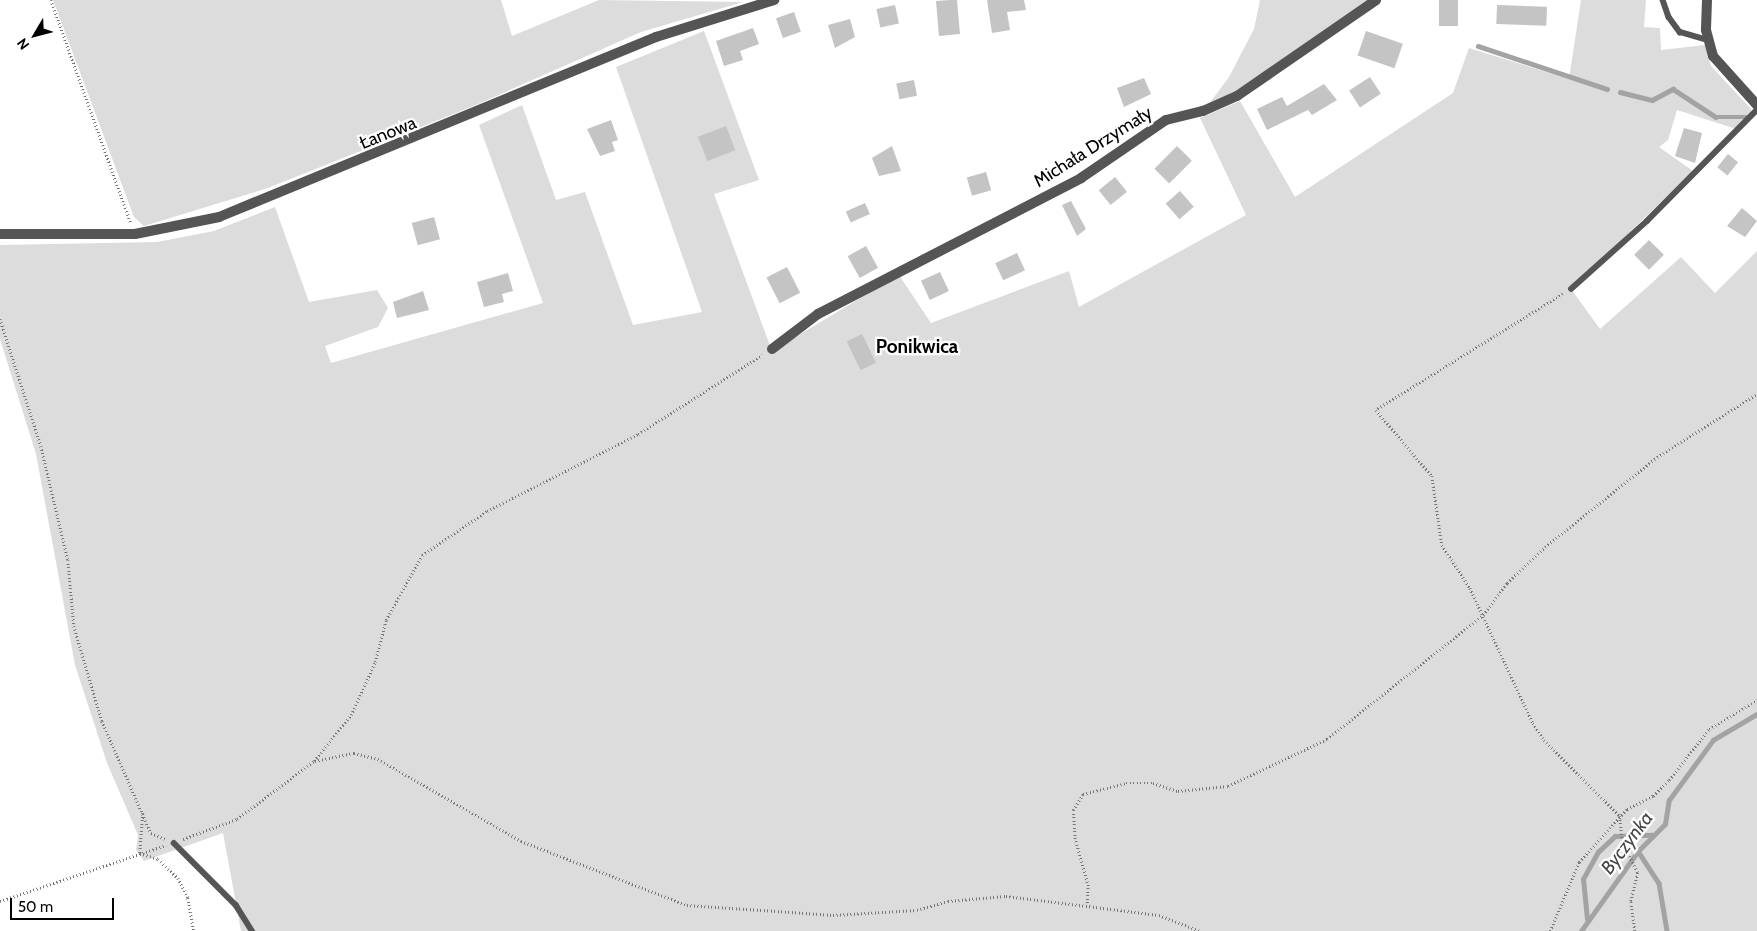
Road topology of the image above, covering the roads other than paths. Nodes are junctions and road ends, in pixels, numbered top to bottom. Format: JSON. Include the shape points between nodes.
{"nodes":[{"id":1,"x":774,"y":0,"type":"edge"},
{"id":2,"x":1376,"y":0,"type":"edge"},
{"id":3,"x":1663,"y":0,"type":"edge"},
{"id":4,"x":1706,"y":0,"type":"edge"},
{"id":5,"x":1708,"y":40,"type":"junction"},
{"id":6,"x":1757,"y":105,"type":"edge"},
{"id":7,"x":1757,"y":110,"type":"edge"},
{"id":8,"x":0,"y":234,"type":"edge"},
{"id":9,"x":1571,"y":289,"type":"road end"},
{"id":10,"x":772,"y":349,"type":"road end"},
{"id":11,"x":174,"y":842,"type":"road end"},
{"id":12,"x":252,"y":931,"type":"edge"}],
"edges":[{"from":1,"to":8,"type":"street","name":"Łanowa","via":[[656,37],[219,217],[135,234]]},
{"from":2,"to":10,"type":"street","name":"Michała Drzymały","via":[[1237,96],[1203,111],[1166,120],[1081,178],[818,314]]},
{"from":3,"to":5,"type":"lane","via":[[1669,17],[1680,32]]},
{"from":4,"to":5,"type":"street"},
{"from":5,"to":6,"type":"street","via":[[1719,66]]},
{"from":7,"to":9,"type":"lane","via":[[1647,220]]},
{"from":11,"to":12,"type":"lane","via":[[236,905]]}]}
